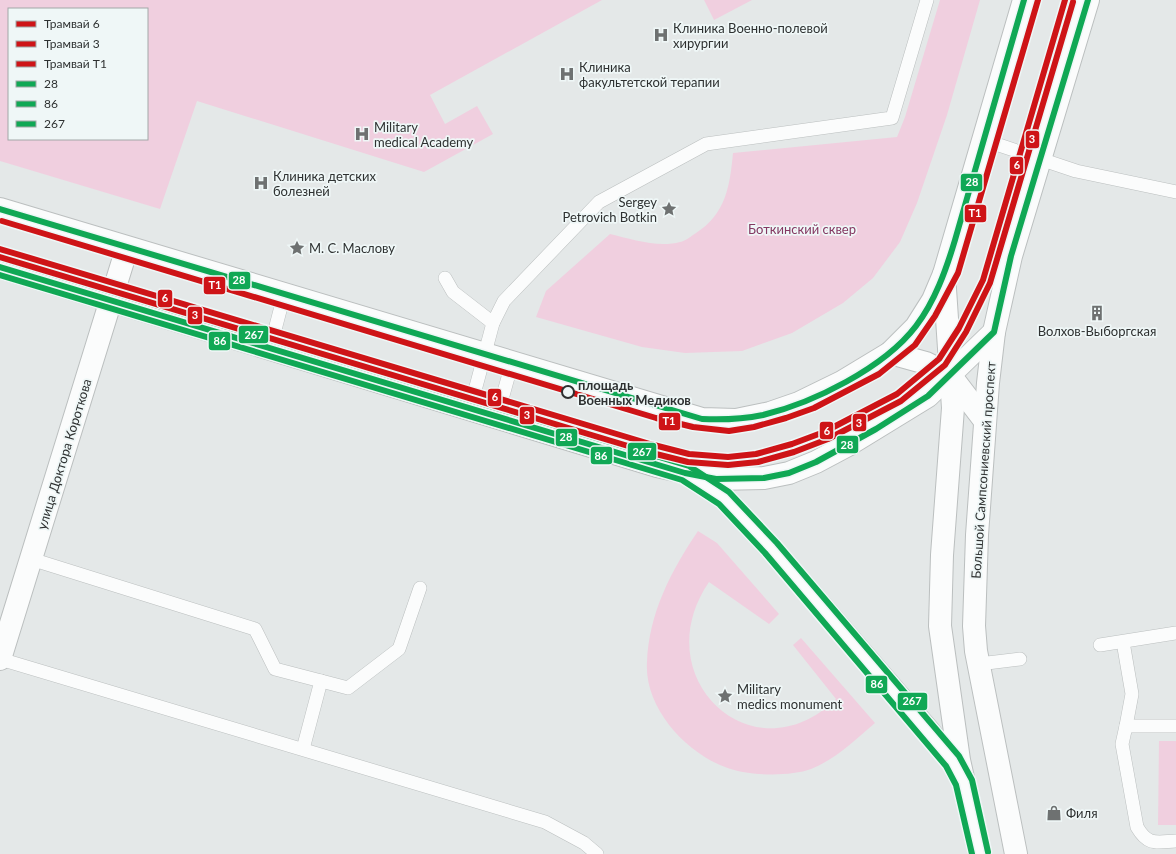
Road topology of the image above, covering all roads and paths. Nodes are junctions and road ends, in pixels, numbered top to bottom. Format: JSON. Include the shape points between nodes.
{"nodes":[{"id":1,"x":927,"y":0,"type":"edge"},
{"id":2,"x":1024,"y":0,"type":"edge"},
{"id":3,"x":1088,"y":0,"type":"edge"},
{"id":4,"x":984,"y":140,"type":"junction"},
{"id":5,"x":1040,"y":159,"type":"junction"},
{"id":6,"x":1176,"y":192,"type":"edge"},
{"id":7,"x":0,"y":209,"type":"edge"},
{"id":8,"x":127,"y":248,"type":"junction"},
{"id":9,"x":0,"y":267,"type":"edge"},
{"id":10,"x":944,"y":274,"type":"junction"},
{"id":11,"x":445,"y":278,"type":"dead end"},
{"id":12,"x":284,"y":295,"type":"junction"},
{"id":13,"x":111,"y":301,"type":"junction"},
{"id":14,"x":493,"y":323,"type":"junction"},
{"id":15,"x":994,"y":332,"type":"junction"},
{"id":16,"x":270,"y":349,"type":"junction"},
{"id":17,"x":890,"y":353,"type":"junction"},
{"id":18,"x":485,"y":355,"type":"junction"},
{"id":19,"x":512,"y":363,"type":"junction"},
{"id":20,"x":950,"y":375,"type":"junction"},
{"id":21,"x":470,"y":410,"type":"junction"},
{"id":22,"x":497,"y":418,"type":"junction"},
{"id":23,"x":985,"y":421,"type":"junction"},
{"id":24,"x":685,"y":473,"type":"junction"},
{"id":25,"x":31,"y":559,"type":"junction"},
{"id":26,"x":420,"y":588,"type":"dead end"},
{"id":27,"x":6,"y":616,"type":"edge"},
{"id":28,"x":1176,"y":634,"type":"edge"},
{"id":29,"x":1123,"y":642,"type":"junction"},
{"id":30,"x":1100,"y":645,"type":"dead end"},
{"id":31,"x":0,"y":659,"type":"edge"},
{"id":32,"x":1020,"y":659,"type":"dead end"},
{"id":33,"x":978,"y":664,"type":"junction"},
{"id":34,"x":321,"y":681,"type":"junction"},
{"id":35,"x":1126,"y":726,"type":"junction"},
{"id":36,"x":1176,"y":726,"type":"edge"},
{"id":37,"x":303,"y":749,"type":"junction"},
{"id":38,"x":964,"y":782,"type":"junction"},
{"id":39,"x":1176,"y":841,"type":"edge"},
{"id":40,"x":597,"y":854,"type":"edge"},
{"id":41,"x":980,"y":854,"type":"edge"},
{"id":42,"x":1016,"y":854,"type":"edge"}],
"edges":[{"from":1,"to":14,"type":"lane","via":[[892,118],[706,144],[599,202],[504,301]]},
{"from":2,"to":4,"type":"main road"},
{"from":3,"to":5,"type":"main road","name":"Большой Сампсониевский проспект"},
{"from":4,"to":5,"type":"lane"},
{"from":4,"to":10,"type":"main road"},
{"from":5,"to":6,"type":"lane","via":[[1076,171]]},
{"from":5,"to":15,"type":"main road","name":"Большой Сампсониевский проспект","via":[[1011,256]]},
{"from":7,"to":8,"type":"main road"},
{"from":8,"to":12,"type":"main road"},
{"from":8,"to":13,"type":"main road","name":"улица Доктора Короткова"},
{"from":9,"to":13,"type":"main road"},
{"from":10,"to":17,"type":"main road","via":[[933,300],[916,327]]},
{"from":10,"to":20,"type":"main road"},
{"from":11,"to":14,"type":"lane","via":[[453,292]]},
{"from":12,"to":16,"type":"lane"},
{"from":12,"to":18,"type":"main road"},
{"from":13,"to":16,"type":"main road"},
{"from":13,"to":25,"type":"main road","name":"улица Доктора Короткова"},
{"from":14,"to":18,"type":"lane"},
{"from":15,"to":20,"type":"main road"},
{"from":15,"to":23,"type":"main road","name":"Большой Сампсониевский проспект"},
{"from":16,"to":21,"type":"main road"},
{"from":17,"to":19,"type":"main road","via":[[799,403],[770,413],[736,420],[702,419]]},
{"from":17,"to":20,"type":"main road","via":[[926,363]]},
{"from":18,"to":19,"type":"main road"},
{"from":18,"to":21,"type":"lane"},
{"from":19,"to":22,"type":"lane"},
{"from":20,"to":23,"type":"main road"},
{"from":20,"to":24,"type":"main road","via":[[928,396],[876,429],[816,462],[789,472],[743,480],[716,479]]},
{"from":20,"to":38,"type":"main road","via":[[952,408],[940,626]]},
{"from":21,"to":22,"type":"main road"},
{"from":22,"to":24,"type":"main road"},
{"from":23,"to":33,"type":"main road","name":"Большой Сампсониевский проспект","via":[[975,589],[974,626]]},
{"from":24,"to":38,"type":"main road","via":[[724,498],[771,548],[927,729],[953,761]]},
{"from":25,"to":27,"type":"main road","name":"улица Доктора Короткова"},
{"from":25,"to":34,"type":"lane","via":[[255,629],[275,669]]},
{"from":26,"to":34,"type":"lane","via":[[399,649],[348,688]]},
{"from":27,"to":31,"type":"main road","name":"улица Доктора Короткова"},
{"from":28,"to":29,"type":"lane"},
{"from":29,"to":30,"type":"lane"},
{"from":29,"to":35,"type":"lane","via":[[1132,694]]},
{"from":31,"to":37,"type":"lane"},
{"from":32,"to":33,"type":"lane"},
{"from":33,"to":42,"type":"main road","name":"Большой Сампсониевский проспект"},
{"from":34,"to":37,"type":"lane"},
{"from":35,"to":36,"type":"lane"},
{"from":35,"to":39,"type":"lane","via":[[1122,744],[1137,827],[1143,838],[1153,842]]},
{"from":37,"to":40,"type":"lane","via":[[545,822],[584,843]]},
{"from":38,"to":41,"type":"main road"}]}
